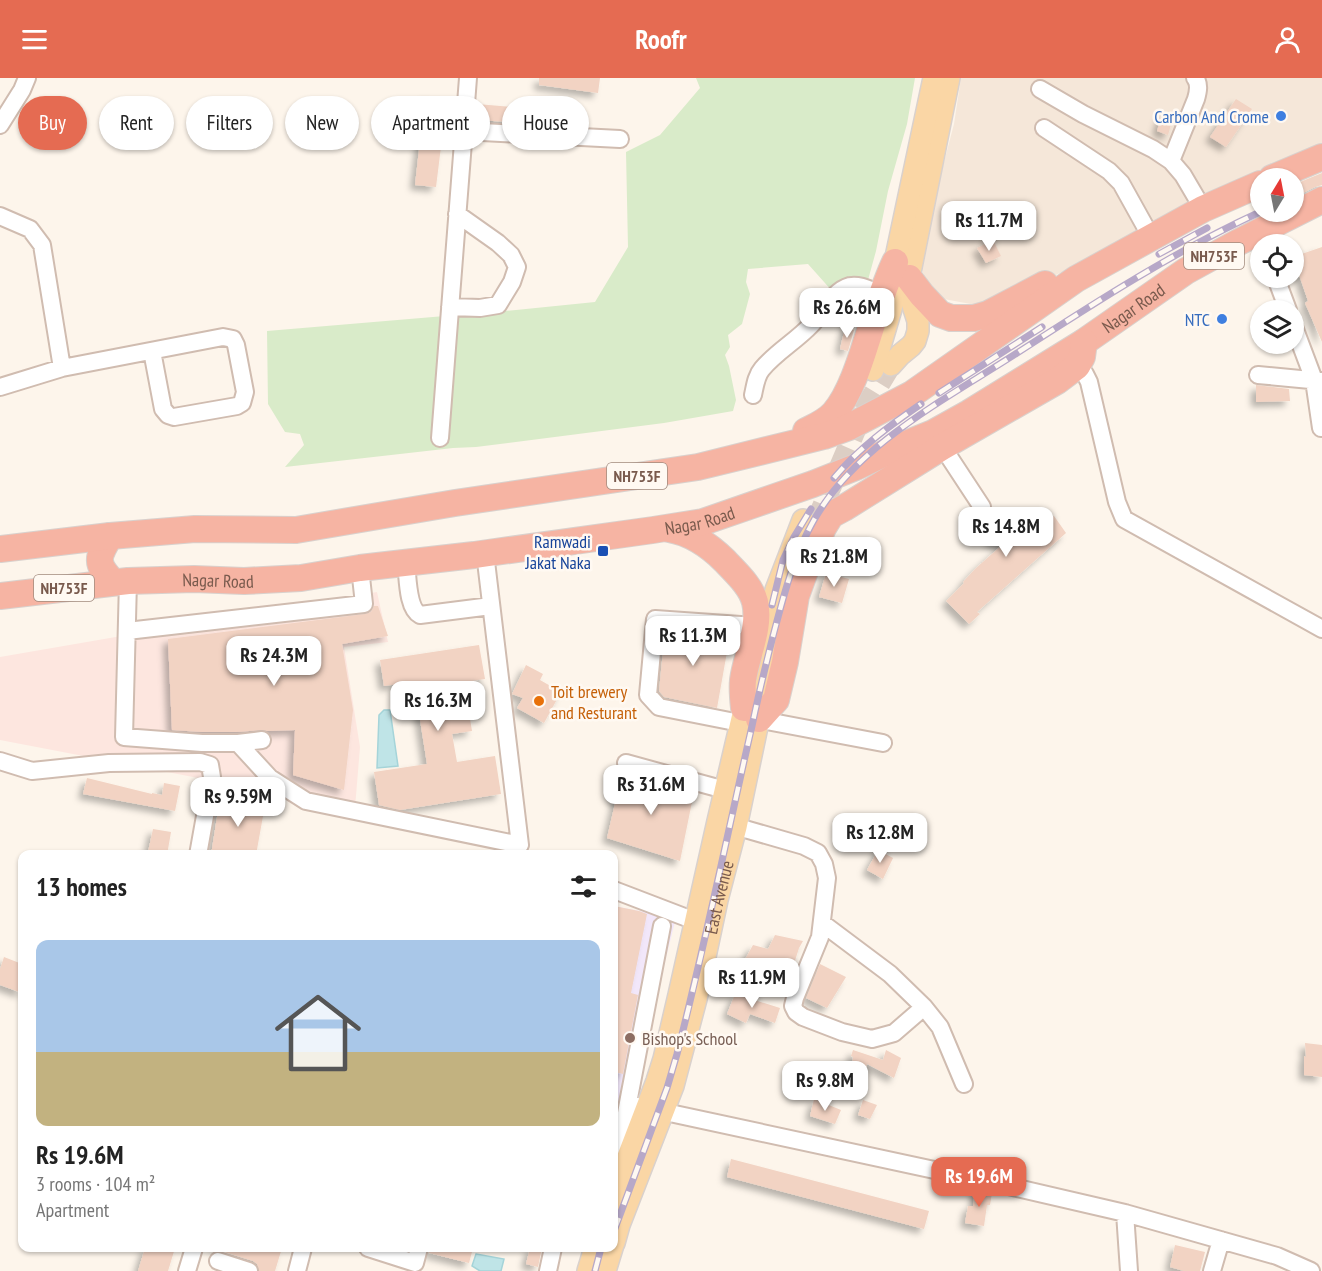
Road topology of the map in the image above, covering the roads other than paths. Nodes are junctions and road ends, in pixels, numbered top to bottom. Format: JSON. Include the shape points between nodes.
{"nodes":[{"id":1,"x":27,"y":78,"type":"edge"},
{"id":2,"x":468,"y":78,"type":"edge"},
{"id":3,"x":949,"y":78,"type":"edge"},
{"id":4,"x":1195,"y":78,"type":"edge"},
{"id":5,"x":932,"y":85,"type":"edge"},
{"id":6,"x":1040,"y":90,"type":"dead end"},
{"id":7,"x":466,"y":96,"type":"edge"},
{"id":8,"x":0,"y":125,"type":"edge"},
{"id":9,"x":1044,"y":128,"type":"dead end"},
{"id":10,"x":490,"y":132,"type":"edge"},
{"id":11,"x":620,"y":139,"type":"dead end"},
{"id":12,"x":462,"y":150,"type":"edge"},
{"id":13,"x":1322,"y":157,"type":"edge"},
{"id":14,"x":1171,"y":161,"type":"junction"},
{"id":15,"x":1296,"y":168,"type":"edge"},
{"id":16,"x":1250,"y":188,"type":"edge"},
{"id":17,"x":1322,"y":200,"type":"edge"},
{"id":18,"x":1203,"y":209,"type":"junction"},
{"id":19,"x":457,"y":214,"type":"junction"},
{"id":20,"x":0,"y":216,"type":"edge"},
{"id":21,"x":1267,"y":234,"type":"edge"},
{"id":22,"x":1151,"y":237,"type":"junction"},
{"id":23,"x":1250,"y":243,"type":"edge"},
{"id":24,"x":902,"y":270,"type":"junction"},
{"id":25,"x":1089,"y":272,"type":"junction"},
{"id":26,"x":882,"y":294,"type":"junction"},
{"id":27,"x":450,"y":307,"type":"junction"},
{"id":28,"x":1084,"y":342,"type":"junction"},
{"id":29,"x":1304,"y":349,"type":"edge"},
{"id":30,"x":152,"y":351,"type":"junction"},
{"id":31,"x":1077,"y":366,"type":"junction"},
{"id":32,"x":62,"y":368,"type":"junction"},
{"id":33,"x":1258,"y":375,"type":"dead end"},
{"id":34,"x":1318,"y":380,"type":"edge"},
{"id":35,"x":0,"y":387,"type":"edge"},
{"id":36,"x":753,"y":395,"type":"dead end"},
{"id":37,"x":1321,"y":428,"type":"edge"},
{"id":38,"x":440,"y":438,"type":"dead end"},
{"id":39,"x":938,"y":440,"type":"junction"},
{"id":40,"x":771,"y":449,"type":"junction"},
{"id":41,"x":982,"y":507,"type":"dead end"},
{"id":42,"x":809,"y":522,"type":"tunnel mouth"},
{"id":43,"x":664,"y":528,"type":"junction"},
{"id":44,"x":110,"y":536,"type":"junction"},
{"id":45,"x":74,"y":540,"type":"junction"},
{"id":46,"x":0,"y":549,"type":"edge"},
{"id":47,"x":485,"y":553,"type":"junction"},
{"id":48,"x":406,"y":563,"type":"junction"},
{"id":49,"x":360,"y":568,"type":"junction"},
{"id":50,"x":121,"y":581,"type":"junction"},
{"id":51,"x":77,"y":586,"type":"junction"},
{"id":52,"x":0,"y":596,"type":"edge"},
{"id":53,"x":491,"y":606,"type":"junction"},
{"id":54,"x":755,"y":626,"type":"junction"},
{"id":55,"x":1322,"y":629,"type":"edge"},
{"id":56,"x":127,"y":631,"type":"junction"},
{"id":57,"x":746,"y":717,"type":"junction"},
{"id":58,"x":262,"y":740,"type":"dead end"},
{"id":59,"x":238,"y":743,"type":"junction"},
{"id":60,"x":883,"y":744,"type":"dead end"},
{"id":61,"x":0,"y":761,"type":"edge"},
{"id":62,"x":626,"y":763,"type":"dead end"},
{"id":63,"x":725,"y":790,"type":"junction"},
{"id":64,"x":727,"y":824,"type":"junction"},
{"id":65,"x":199,"y":850,"type":"edge"},
{"id":66,"x":618,"y":892,"type":"edge"},
{"id":67,"x":695,"y":921,"type":"junction"},
{"id":68,"x":822,"y":923,"type":"junction"},
{"id":69,"x":662,"y":926,"type":"dead end"},
{"id":70,"x":924,"y":1007,"type":"junction"},
{"id":71,"x":964,"y":1084,"type":"dead end"},
{"id":72,"x":646,"y":1108,"type":"junction"},
{"id":73,"x":620,"y":1155,"type":"edge"},
{"id":74,"x":1125,"y":1213,"type":"junction"},
{"id":75,"x":618,"y":1231,"type":"edge"},
{"id":76,"x":1221,"y":1240,"type":"junction"},
{"id":77,"x":193,"y":1252,"type":"edge"},
{"id":78,"x":302,"y":1252,"type":"edge"},
{"id":79,"x":381,"y":1252,"type":"edge"},
{"id":80,"x":417,"y":1252,"type":"edge"},
{"id":81,"x":552,"y":1252,"type":"edge"},
{"id":82,"x":594,"y":1252,"type":"edge"},
{"id":83,"x":611,"y":1252,"type":"edge"},
{"id":84,"x":218,"y":1261,"type":"dead end"},
{"id":85,"x":297,"y":1270,"type":"edge"},
{"id":86,"x":187,"y":1271,"type":"edge"},
{"id":87,"x":249,"y":1271,"type":"edge"},
{"id":88,"x":548,"y":1271,"type":"edge"},
{"id":89,"x":588,"y":1271,"type":"edge"},
{"id":90,"x":605,"y":1271,"type":"edge"},
{"id":91,"x":1129,"y":1271,"type":"edge"},
{"id":92,"x":1212,"y":1271,"type":"edge"},
{"id":93,"x":1311,"y":1271,"type":"edge"}],
"edges":[{"from":1,"to":8,"type":"street"},
{"from":2,"to":7,"type":"street"},
{"from":3,"to":24,"type":"main road"},
{"from":4,"to":14,"type":"street","via":[[1197,99]]},
{"from":5,"to":24,"type":"main road"},
{"from":6,"to":14,"type":"street"},
{"from":9,"to":22,"type":"street","via":[[1109,171]]},
{"from":10,"to":11,"type":"street"},
{"from":12,"to":19,"type":"street"},
{"from":13,"to":15,"type":"highway"},
{"from":14,"to":18,"type":"street"},
{"from":16,"to":18,"type":"highway","number":"NH753F"},
{"from":17,"to":21,"type":"highway","name":"Nagar Road","number":"NH753F"},
{"from":18,"to":22,"type":"highway","number":"NH753F"},
{"from":19,"to":27,"type":"street"},
{"from":19,"to":27,"type":"street","via":[[498,243],[517,267],[498,305]]},
{"from":20,"to":32,"type":"street","via":[[30,229],[42,245]]},
{"from":22,"to":25,"type":"highway","number":"NH753F"},
{"from":23,"to":28,"type":"highway","name":"Nagar Road","number":"NH753F","via":[[1186,272]]},
{"from":24,"to":24,"type":"main road","via":[[891,309],[882,368],[911,346],[918,331]]},
{"from":24,"to":25,"type":"highway","via":[[921,296],[940,314],[951,318],[988,314],[1053,280]]},
{"from":24,"to":26,"type":"highway"},
{"from":25,"to":40,"type":"highway","number":"NH753F","via":[[912,394],[849,427]]},
{"from":26,"to":36,"type":"street","via":[[858,286],[839,291],[812,324],[761,369]]},
{"from":26,"to":40,"type":"highway","via":[[856,372],[833,415]]},
{"from":27,"to":38,"type":"street"},
{"from":28,"to":31,"type":"highway"},
{"from":28,"to":39,"type":"highway","name":"Nagar Road","number":"NH753F","via":[[969,413]]},
{"from":29,"to":34,"type":"street"},
{"from":30,"to":30,"type":"street","via":[[223,337],[233,339],[245,392],[242,403],[168,415],[163,409]]},
{"from":30,"to":32,"type":"street"},
{"from":31,"to":39,"type":"highway","via":[[1057,381]]},
{"from":31,"to":55,"type":"street","via":[[1089,382],[1124,519]]},
{"from":32,"to":35,"type":"street"},
{"from":33,"to":34,"type":"street"},
{"from":34,"to":37,"type":"street"},
{"from":39,"to":41,"type":"street"},
{"from":39,"to":43,"type":"highway","name":"Nagar Road","number":"NH753F","via":[[891,450],[813,484],[703,522]]},
{"from":39,"to":57,"type":"highway","via":[[831,515],[796,596],[776,700]]},
{"from":40,"to":44,"type":"highway","number":"NH753F","via":[[698,467],[296,530],[195,529]]},
{"from":42,"to":57,"type":"main road"},
{"from":43,"to":47,"type":"highway","name":"Nagar Road","number":"NH753F"},
{"from":43,"to":54,"type":"highway","via":[[701,540],[742,579],[755,601]]},
{"from":44,"to":45,"type":"highway","number":"NH753F"},
{"from":44,"to":50,"type":"highway","via":[[99,561],[103,572]]},
{"from":45,"to":46,"type":"highway","number":"NH753F"},
{"from":45,"to":51,"type":"highway","via":[[86,562]]},
{"from":47,"to":48,"type":"highway","name":"Nagar Road","number":"NH753F"},
{"from":47,"to":53,"type":"street"},
{"from":48,"to":49,"type":"highway","name":"Nagar Road","number":"NH753F"},
{"from":48,"to":53,"type":"street","via":[[412,605],[420,615]]},
{"from":49,"to":50,"type":"highway","name":"Nagar Road","number":"NH753F","via":[[301,578]]},
{"from":49,"to":56,"type":"street","via":[[364,604]]},
{"from":50,"to":51,"type":"highway","name":"Nagar Road","number":"NH753F"},
{"from":50,"to":56,"type":"street"},
{"from":51,"to":52,"type":"highway","name":"Nagar Road","number":"NH753F"},
{"from":53,"to":59,"type":"street","via":[[520,845],[306,801],[270,778]]},
{"from":54,"to":57,"type":"highway","via":[[743,681]]},
{"from":54,"to":57,"type":"street","via":[[655,619],[648,695],[653,702],[658,707]]},
{"from":56,"to":59,"type":"street","via":[[124,737]]},
{"from":57,"to":60,"type":"street"},
{"from":57,"to":63,"type":"main road","name":"East Avenue"},
{"from":57,"to":64,"type":"main road","name":"East Avenue"},
{"from":58,"to":59,"type":"street"},
{"from":61,"to":65,"type":"street","via":[[32,771],[109,763],[210,765],[212,777]]},
{"from":62,"to":63,"type":"street"},
{"from":63,"to":64,"type":"main road","name":"East Avenue"},
{"from":64,"to":67,"type":"main road","name":"East Avenue"},
{"from":64,"to":68,"type":"street","via":[[818,853],[826,878]]},
{"from":64,"to":72,"type":"main road","name":"East Avenue","via":[[717,900],[680,1063],[673,1086]]},
{"from":66,"to":67,"type":"street"},
{"from":67,"to":72,"type":"main road","name":"East Avenue","via":[[664,1059]]},
{"from":68,"to":70,"type":"street","via":[[890,974]]},
{"from":68,"to":70,"type":"street","via":[[793,1006],[796,1012],[842,1032],[872,1039],[894,1033]]},
{"from":69,"to":72,"type":"street"},
{"from":70,"to":71,"type":"street","via":[[940,1027]]},
{"from":72,"to":73,"type":"main road","name":"East Avenue"},
{"from":72,"to":74,"type":"street"},
{"from":72,"to":75,"type":"main road","name":"East Avenue"},
{"from":74,"to":76,"type":"street"},
{"from":74,"to":91,"type":"street"},
{"from":76,"to":92,"type":"street"},
{"from":76,"to":93,"type":"street","via":[[1277,1256]]},
{"from":77,"to":86,"type":"street"},
{"from":78,"to":85,"type":"street"},
{"from":79,"to":80,"type":"street","via":[[415,1263]]},
{"from":81,"to":88,"type":"street"},
{"from":82,"to":89,"type":"main road"},
{"from":83,"to":90,"type":"main road"},
{"from":84,"to":87,"type":"street"}]}
